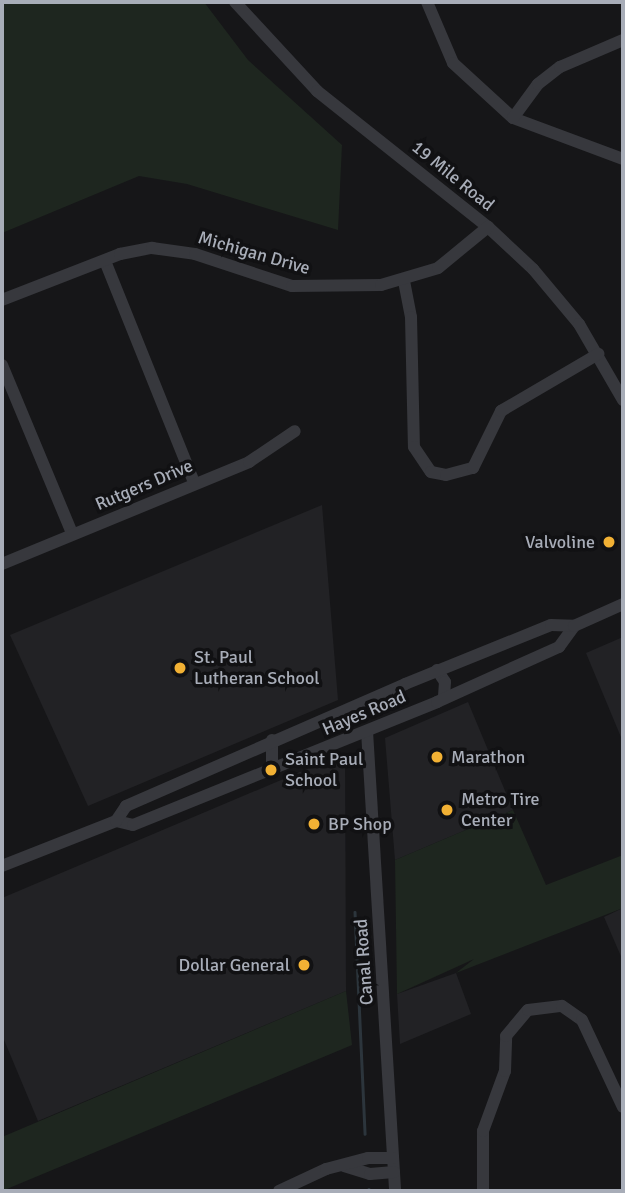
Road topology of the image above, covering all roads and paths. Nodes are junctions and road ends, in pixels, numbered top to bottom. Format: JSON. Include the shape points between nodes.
{"nodes":[{"id":1,"x":235,"y":2,"type":"edge"},
{"id":2,"x":427,"y":2,"type":"edge"},
{"id":3,"x":623,"y":40,"type":"edge"},
{"id":4,"x":513,"y":118,"type":"junction"},
{"id":5,"x":623,"y":159,"type":"edge"},
{"id":6,"x":488,"y":226,"type":"junction"},
{"id":7,"x":105,"y":261,"type":"junction"},
{"id":8,"x":404,"y":281,"type":"junction"},
{"id":9,"x":2,"y":300,"type":"edge"},
{"id":10,"x":598,"y":354,"type":"junction"},
{"id":11,"x":2,"y":365,"type":"edge"},
{"id":12,"x":623,"y":400,"type":"edge"},
{"id":13,"x":295,"y":431,"type":"dead end"},
{"id":14,"x":194,"y":482,"type":"junction"},
{"id":15,"x":72,"y":533,"type":"junction"},
{"id":16,"x":2,"y":564,"type":"edge"},
{"id":17,"x":623,"y":604,"type":"edge"},
{"id":18,"x":574,"y":626,"type":"junction"},
{"id":19,"x":437,"y":670,"type":"junction"},
{"id":20,"x":444,"y":698,"type":"junction"},
{"id":21,"x":366,"y":731,"type":"junction"},
{"id":22,"x":272,"y":740,"type":"junction"},
{"id":23,"x":272,"y":770,"type":"junction"},
{"id":24,"x":116,"y":821,"type":"junction"},
{"id":25,"x":2,"y":866,"type":"edge"},
{"id":26,"x":623,"y":1107,"type":"edge"},
{"id":27,"x":393,"y":1158,"type":"junction"},
{"id":28,"x":344,"y":1166,"type":"junction"},
{"id":29,"x":394,"y":1172,"type":"junction"},
{"id":30,"x":279,"y":1191,"type":"edge"},
{"id":31,"x":396,"y":1191,"type":"edge"},
{"id":32,"x":483,"y":1191,"type":"edge"}],
"edges":[{"from":1,"to":6,"type":"street","name":"19 Mile Road","via":[[317,91]]},
{"from":2,"to":4,"type":"street","via":[[453,63]]},
{"from":3,"to":4,"type":"street","via":[[554,71]]},
{"from":4,"to":5,"type":"street"},
{"from":6,"to":8,"type":"street","name":"Michigan Drive","via":[[446,263]]},
{"from":6,"to":10,"type":"street","name":"19 Mile Road","via":[[556,295]]},
{"from":7,"to":8,"type":"street","name":"Michigan Drive","via":[[136,250],[174,249],[307,288]]},
{"from":7,"to":9,"type":"street","name":"Michigan Drive"},
{"from":7,"to":14,"type":"street"},
{"from":8,"to":10,"type":"street","via":[[411,317],[414,447],[431,472],[473,468],[501,411]]},
{"from":10,"to":12,"type":"street","name":"19 Mile Road"},
{"from":11,"to":15,"type":"street"},
{"from":13,"to":14,"type":"street","name":"Rutgers Drive","via":[[249,462]]},
{"from":14,"to":15,"type":"street","name":"Rutgers Drive"},
{"from":15,"to":16,"type":"street","name":"Rutgers Drive"},
{"from":17,"to":18,"type":"street","name":"Hayes Road"},
{"from":18,"to":19,"type":"street","name":"Hayes Road","via":[[551,625]]},
{"from":18,"to":20,"type":"street","name":"Hayes Road","via":[[559,647]]},
{"from":19,"to":20,"type":"street","via":[[445,682]]},
{"from":19,"to":22,"type":"street","name":"Hayes Road"},
{"from":20,"to":21,"type":"street","name":"Hayes Road"},
{"from":21,"to":23,"type":"street","name":"Hayes Road"},
{"from":21,"to":27,"type":"street","name":"Canal Road"},
{"from":22,"to":23,"type":"street"},
{"from":22,"to":24,"type":"street","name":"Hayes Road","via":[[126,806]]},
{"from":23,"to":24,"type":"street","name":"Hayes Road","via":[[133,825]]},
{"from":24,"to":25,"type":"street","name":"Hayes Road"},
{"from":26,"to":32,"type":"street","via":[[586,1025],[562,1006],[528,1010],[510,1029],[503,1078],[483,1131]]},
{"from":27,"to":28,"type":"street","via":[[368,1158]]},
{"from":27,"to":29,"type":"street","name":"Canal Road"},
{"from":28,"to":29,"type":"street","via":[[370,1174]]},
{"from":28,"to":30,"type":"street","via":[[317,1172]]},
{"from":29,"to":31,"type":"street","name":"Canal Road"}]}
